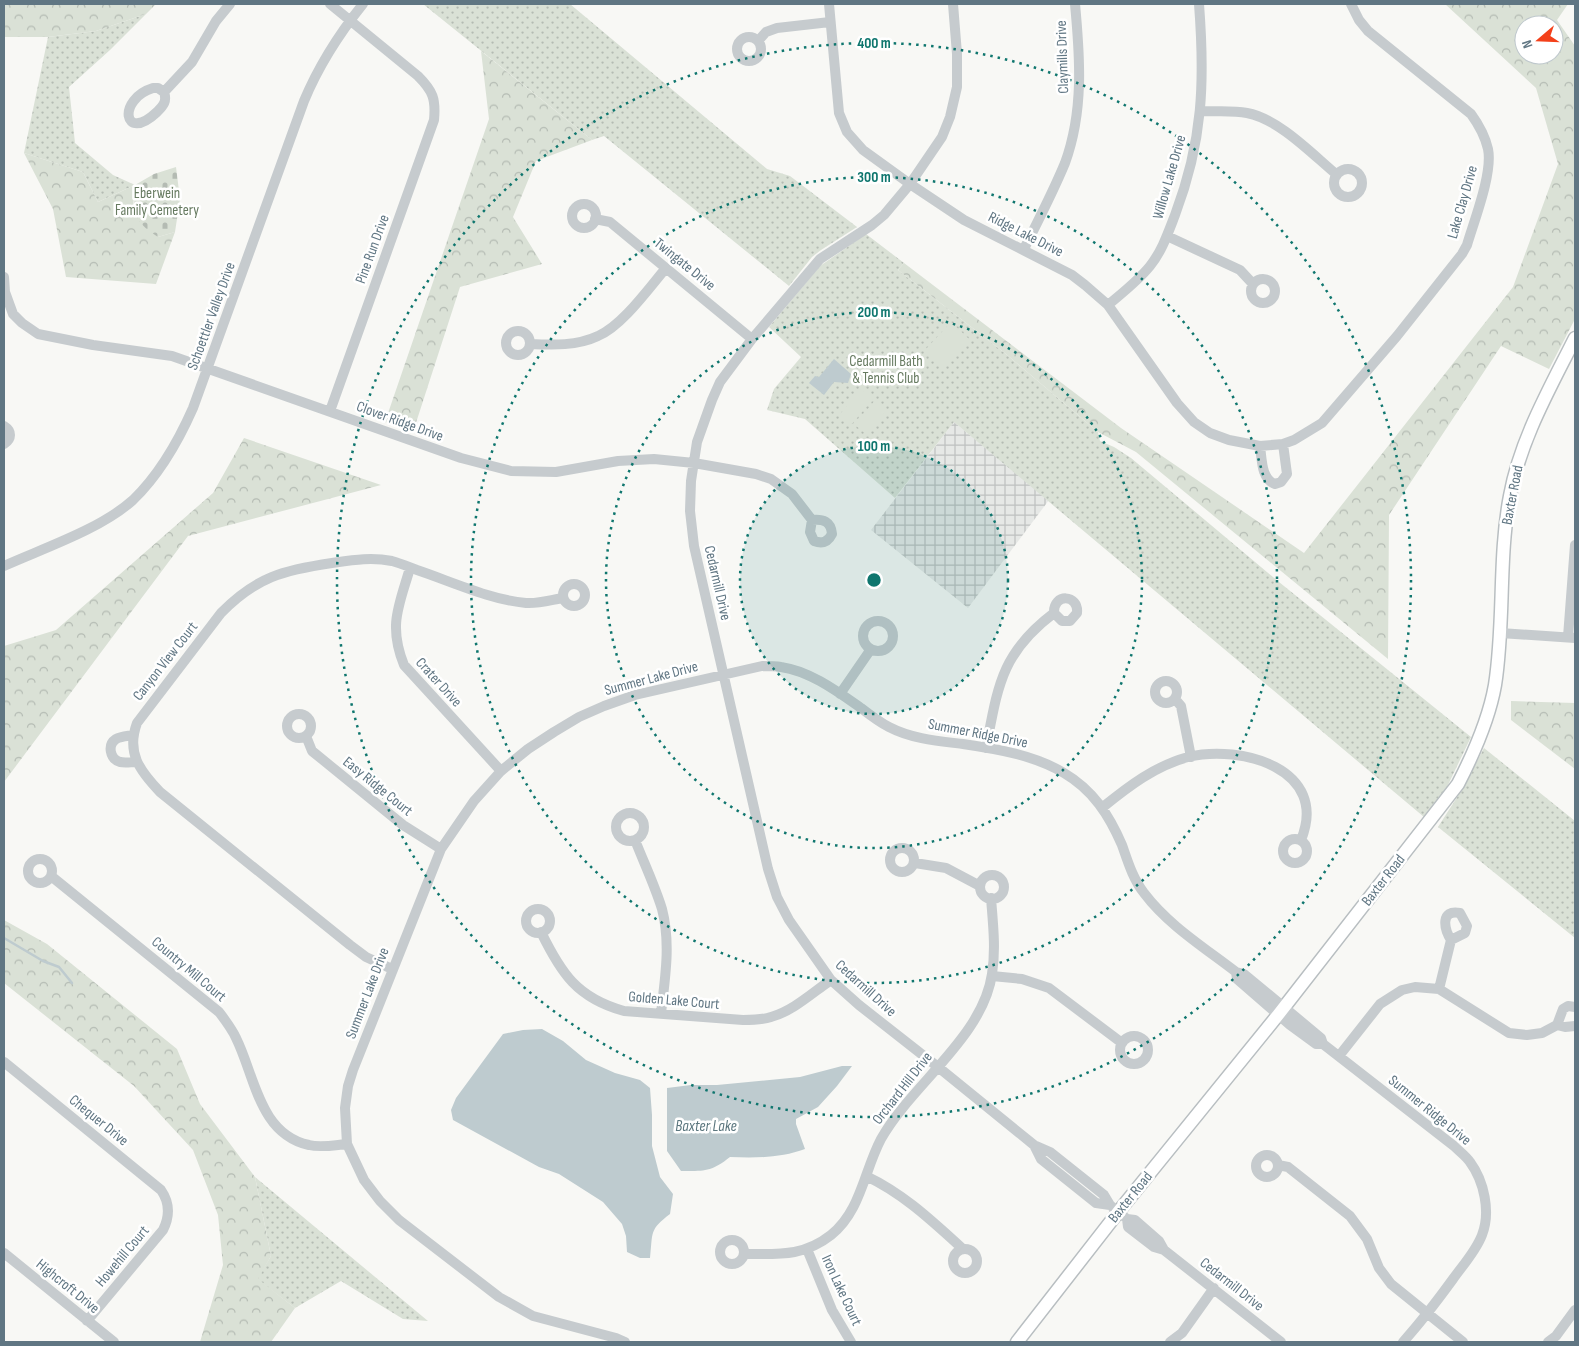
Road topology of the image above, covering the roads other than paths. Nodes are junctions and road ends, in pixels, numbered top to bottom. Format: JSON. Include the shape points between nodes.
{"nodes":[{"id":1,"x":230,"y":4,"type":"edge"},
{"id":2,"x":330,"y":4,"type":"edge"},
{"id":3,"x":363,"y":4,"type":"edge"},
{"id":4,"x":829,"y":4,"type":"edge"},
{"id":5,"x":952,"y":4,"type":"edge"},
{"id":6,"x":1074,"y":4,"type":"edge"},
{"id":7,"x":1199,"y":4,"type":"edge"},
{"id":8,"x":1351,"y":4,"type":"edge"},
{"id":9,"x":350,"y":20,"type":"junction"},
{"id":10,"x":830,"y":22,"type":"junction"},
{"id":11,"x":758,"y":41,"type":"dead end"},
{"id":12,"x":164,"y":92,"type":"dead end"},
{"id":13,"x":1200,"y":111,"type":"junction"},
{"id":14,"x":1336,"y":174,"type":"dead end"},
{"id":15,"x":910,"y":184,"type":"junction"},
{"id":16,"x":596,"y":219,"type":"dead end"},
{"id":17,"x":1167,"y":236,"type":"junction"},
{"id":18,"x":1024,"y":249,"type":"junction"},
{"id":19,"x":666,"y":268,"type":"junction"},
{"id":20,"x":4,"y":277,"type":"edge"},
{"id":21,"x":1253,"y":284,"type":"dead end"},
{"id":22,"x":1108,"y":305,"type":"junction"},
{"id":23,"x":13,"y":314,"type":"junction"},
{"id":24,"x":4,"y":321,"type":"edge"},
{"id":25,"x":1575,"y":338,"type":"edge"},
{"id":26,"x":752,"y":339,"type":"junction"},
{"id":27,"x":530,"y":344,"type":"dead end"},
{"id":28,"x":208,"y":368,"type":"junction"},
{"id":29,"x":330,"y":411,"type":"junction"},
{"id":30,"x":4,"y":426,"type":"edge"},
{"id":31,"x":4,"y":444,"type":"edge"},
{"id":32,"x":1279,"y":444,"type":"junction"},
{"id":33,"x":1260,"y":446,"type":"junction"},
{"id":34,"x":694,"y":463,"type":"junction"},
{"id":35,"x":812,"y":520,"type":"dead end"},
{"id":36,"x":1575,"y":545,"type":"edge"},
{"id":37,"x":4,"y":566,"type":"edge"},
{"id":38,"x":410,"y":568,"type":"junction"},
{"id":39,"x":563,"y":598,"type":"dead end"},
{"id":40,"x":1054,"y":613,"type":"dead end"},
{"id":41,"x":1500,"y":633,"type":"junction"},
{"id":42,"x":1572,"y":638,"type":"edge"},
{"id":43,"x":871,"y":649,"type":"dead end"},
{"id":44,"x":723,"y":675,"type":"junction"},
{"id":45,"x":840,"y":694,"type":"junction"},
{"id":46,"x":1175,"y":699,"type":"dead end"},
{"id":47,"x":133,"y":735,"type":"junction"},
{"id":48,"x":306,"y":736,"type":"dead end"},
{"id":49,"x":986,"y":748,"type":"junction"},
{"id":50,"x":1190,"y":757,"type":"junction"},
{"id":51,"x":137,"y":762,"type":"junction"},
{"id":52,"x":501,"y":770,"type":"junction"},
{"id":53,"x":1103,"y":807,"type":"junction"},
{"id":54,"x":635,"y":840,"type":"dead end"},
{"id":55,"x":1301,"y":840,"type":"dead end"},
{"id":56,"x":442,"y":849,"type":"junction"},
{"id":57,"x":915,"y":863,"type":"dead end"},
{"id":58,"x":51,"y":876,"type":"dead end"},
{"id":59,"x":980,"y":886,"type":"junction"},
{"id":60,"x":991,"y":898,"type":"junction"},
{"id":61,"x":541,"y":932,"type":"dead end"},
{"id":62,"x":1451,"y":940,"type":"dead end"},
{"id":63,"x":392,"y":969,"type":"junction"},
{"id":64,"x":992,"y":976,"type":"junction"},
{"id":65,"x":830,"y":980,"type":"junction"},
{"id":66,"x":1439,"y":988,"type":"junction"},
{"id":67,"x":1575,"y":1006,"type":"edge"},
{"id":68,"x":1281,"y":1011,"type":"junction"},
{"id":69,"x":661,"y":1013,"type":"junction"},
{"id":70,"x":1557,"y":1025,"type":"junction"},
{"id":71,"x":1575,"y":1026,"type":"edge"},
{"id":72,"x":1122,"y":1042,"type":"dead end"},
{"id":73,"x":1339,"y":1056,"type":"junction"},
{"id":74,"x":4,"y":1062,"type":"edge"},
{"id":75,"x":938,"y":1067,"type":"junction"},
{"id":76,"x":347,"y":1144,"type":"junction"},
{"id":77,"x":1278,"y":1165,"type":"dead end"},
{"id":78,"x":866,"y":1176,"type":"junction"},
{"id":79,"x":168,"y":1206,"type":"joint"},
{"id":80,"x":1118,"y":1211,"type":"junction"},
{"id":81,"x":807,"y":1249,"type":"junction"},
{"id":82,"x":963,"y":1249,"type":"dead end"},
{"id":83,"x":4,"y":1253,"type":"edge"},
{"id":84,"x":744,"y":1254,"type":"dead end"},
{"id":85,"x":1214,"y":1288,"type":"junction"},
{"id":86,"x":1575,"y":1310,"type":"edge"},
{"id":87,"x":1427,"y":1314,"type":"junction"},
{"id":88,"x":87,"y":1320,"type":"junction"},
{"id":89,"x":114,"y":1342,"type":"edge"},
{"id":90,"x":625,"y":1342,"type":"edge"},
{"id":91,"x":851,"y":1342,"type":"edge"},
{"id":92,"x":1017,"y":1342,"type":"edge"},
{"id":93,"x":1170,"y":1342,"type":"edge"},
{"id":94,"x":1281,"y":1342,"type":"edge"},
{"id":95,"x":1403,"y":1342,"type":"edge"},
{"id":96,"x":1464,"y":1342,"type":"edge"},
{"id":97,"x":1548,"y":1342,"type":"edge"}],
"edges":[{"from":1,"to":12,"type":"street","via":[[192,62]]},
{"from":2,"to":9,"type":"street"},
{"from":3,"to":9,"type":"street","name":"Schoettler Valley Drive"},
{"from":4,"to":10,"type":"street","name":"Ridge Lake Drive"},
{"from":5,"to":15,"type":"street","name":"Cedarmill Drive","via":[[957,54],[956,87],[950,117],[939,142]]},
{"from":6,"to":18,"type":"street","name":"Claymills Drive","via":[[1080,81],[1072,139],[1065,162]]},
{"from":7,"to":13,"type":"street","name":"Willow Lake Drive","via":[[1203,83]]},
{"from":8,"to":32,"type":"street","name":"Lake Clay Drive","via":[[1368,31],[1471,114],[1489,151],[1486,179],[1462,254],[1335,411],[1308,433]]},
{"from":9,"to":28,"type":"street","name":"Schoettler Valley Drive","via":[[327,53],[304,101]]},
{"from":9,"to":29,"type":"street","name":"Pine Run Drive","via":[[426,84],[433,95],[435,108],[434,120]]},
{"from":10,"to":11,"type":"street","via":[[778,28],[766,32]]},
{"from":10,"to":15,"type":"street","name":"Ridge Lake Drive","via":[[839,113],[848,132],[863,150]]},
{"from":13,"to":14,"type":"street","via":[[1257,115],[1293,138]]},
{"from":13,"to":17,"type":"street","name":"Willow Lake Drive","via":[[1194,155]]},
{"from":15,"to":18,"type":"street","name":"Ridge Lake Drive","via":[[964,220]]},
{"from":15,"to":26,"type":"street","name":"Cedarmill Drive","via":[[872,225],[820,259]]},
{"from":16,"to":19,"type":"street","name":"Twingate Drive","via":[[610,222]]},
{"from":17,"to":21,"type":"street","via":[[1240,270]]},
{"from":17,"to":22,"type":"street","name":"Willow Lake Drive","via":[[1150,266]]},
{"from":18,"to":22,"type":"street","name":"Ridge Lake Drive","via":[[1072,275]]},
{"from":19,"to":26,"type":"street","name":"Twingate Drive"},
{"from":19,"to":27,"type":"street","via":[[628,312],[600,336],[567,344]]},
{"from":20,"to":23,"type":"street","via":[[5,292]]},
{"from":22,"to":33,"type":"street","name":"Ridge Lake Drive","via":[[1194,422],[1229,440]]},
{"from":23,"to":24,"type":"street"},
{"from":23,"to":28,"type":"street","name":"Clover Ridge Drive","via":[[38,334],[163,354]]},
{"from":25,"to":41,"type":"main road","name":"Baxter Road","via":[[1518,463],[1504,539]]},
{"from":26,"to":34,"type":"street","name":"Cedarmill Drive","via":[[720,382],[697,442]]},
{"from":28,"to":29,"type":"street","name":"Clover Ridge Drive"},
{"from":28,"to":37,"type":"street","name":"Schoettler Valley Drive","via":[[177,444],[132,500],[102,521]]},
{"from":29,"to":34,"type":"street","name":"Clover Ridge Drive","via":[[460,458],[511,471],[556,472],[637,458]]},
{"from":30,"to":31,"type":"street","via":[[10,436]]},
{"from":32,"to":33,"type":"street","name":"Ridge Lake Drive"},
{"from":32,"to":33,"type":"street","via":[[1287,474],[1275,484],[1265,474]]},
{"from":34,"to":35,"type":"street","name":"Clover Ridge Drive","via":[[771,479],[792,494]]},
{"from":34,"to":44,"type":"street","name":"Cedarmill Drive","via":[[690,511],[694,546]]},
{"from":36,"to":42,"type":"street"},
{"from":38,"to":39,"type":"street","name":"Canyon View Court","via":[[516,602],[536,603]]},
{"from":38,"to":47,"type":"street","name":"Canyon View Court","via":[[370,558],[302,567],[256,584],[221,613],[147,708]]},
{"from":38,"to":52,"type":"street","name":"Crater Drive","via":[[396,610],[398,652],[404,665]]},
{"from":40,"to":49,"type":"street","via":[[1024,640],[1005,670],[997,690]]},
{"from":41,"to":42,"type":"street"},
{"from":41,"to":68,"type":"main road","name":"Baxter Road","via":[[1491,704],[1458,784]]},
{"from":43,"to":45,"type":"street"},
{"from":44,"to":45,"type":"street","name":"Summer Ridge Drive","via":[[762,666],[782,667],[802,672]]},
{"from":44,"to":52,"type":"street","name":"Summer Lake Drive","via":[[635,695],[604,706],[554,732]]},
{"from":44,"to":65,"type":"street","name":"Cedarmill Drive","via":[[777,897]]},
{"from":45,"to":49,"type":"street","name":"Summer Ridge Drive","via":[[902,733]]},
{"from":46,"to":50,"type":"street","via":[[1181,706]]},
{"from":47,"to":51,"type":"street"},
{"from":47,"to":51,"type":"street","via":[[116,739],[110,752],[118,762]]},
{"from":48,"to":56,"type":"street","name":"Easy Ridge Court","via":[[312,751],[402,825]]},
{"from":49,"to":53,"type":"street","name":"Summer Ridge Drive","via":[[1040,761],[1064,773]]},
{"from":50,"to":53,"type":"street","via":[[1153,771]]},
{"from":50,"to":55,"type":"street","via":[[1241,756],[1281,769],[1302,793],[1307,816]]},
{"from":51,"to":63,"type":"street","via":[[143,774],[167,798],[350,945]]},
{"from":52,"to":56,"type":"street","name":"Summer Lake Drive","via":[[474,801]]},
{"from":53,"to":68,"type":"street","name":"Summer Ridge Drive","via":[[1143,892],[1164,915],[1236,972],[1244,974]]},
{"from":54,"to":69,"type":"street","via":[[662,909],[665,982]]},
{"from":56,"to":63,"type":"street","name":"Summer Lake Drive"},
{"from":57,"to":59,"type":"street","via":[[946,868]]},
{"from":58,"to":76,"type":"street","name":"Country Mill Court","via":[[218,1012],[237,1039],[274,1125],[309,1145]]},
{"from":59,"to":60,"type":"street","via":[[983,894]]},
{"from":59,"to":60,"type":"street","via":[[987,876],[1001,880],[1004,887],[1001,894]]},
{"from":60,"to":64,"type":"street","name":"Orchard Hill Drive"},
{"from":61,"to":69,"type":"street","name":"Golden Lake Court","via":[[555,961],[570,981],[594,999],[624,1011]]},
{"from":62,"to":66,"type":"street"},
{"from":63,"to":76,"type":"street","name":"Summer Lake Drive","via":[[348,1086],[345,1108]]},
{"from":64,"to":72,"type":"street","via":[[1022,979],[1049,988]]},
{"from":64,"to":75,"type":"street","name":"Orchard Hill Drive","via":[[974,1020]]},
{"from":65,"to":69,"type":"street","name":"Golden Lake Court","via":[[802,1001],[771,1017],[743,1020]]},
{"from":65,"to":75,"type":"street","name":"Cedarmill Drive"},
{"from":66,"to":70,"type":"street","via":[[1509,1033],[1542,1033]]},
{"from":66,"to":73,"type":"street","via":[[1415,987],[1390,996]]},
{"from":67,"to":70,"type":"street","via":[[1563,1009]]},
{"from":68,"to":73,"type":"street","name":"Summer Ridge Drive","via":[[1321,1038]]},
{"from":68,"to":80,"type":"main road","name":"Baxter Road"},
{"from":70,"to":71,"type":"street"},
{"from":73,"to":87,"type":"street","name":"Summer Ridge Drive","via":[[1454,1146],[1470,1162],[1480,1180],[1486,1200],[1483,1234]]},
{"from":74,"to":79,"type":"street","name":"Chequer Drive","via":[[161,1190]]},
{"from":75,"to":78,"type":"street","name":"Orchard Hill Drive","via":[[882,1138]]},
{"from":75,"to":80,"type":"street","name":"Cedarmill Drive","via":[[1034,1145],[1050,1152],[1104,1194]]},
{"from":76,"to":90,"type":"street","name":"Summer Lake Drive","via":[[364,1180],[380,1201],[399,1220],[499,1297],[533,1316]]},
{"from":77,"to":87,"type":"street","via":[[1288,1168],[1350,1216],[1367,1239],[1379,1268],[1391,1284]]},
{"from":78,"to":81,"type":"street","name":"Orchard Hill Drive","via":[[857,1201],[840,1226]]},
{"from":78,"to":82,"type":"street","via":[[902,1196]]},
{"from":79,"to":88,"type":"street","name":"Howehill Court","via":[[163,1230]]},
{"from":80,"to":85,"type":"street","name":"Cedarmill Drive","via":[[1135,1220],[1159,1241],[1164,1250]]},
{"from":80,"to":92,"type":"main road","name":"Baxter Road"},
{"from":81,"to":84,"type":"street","name":"Orchard Hill Drive","via":[[785,1254]]},
{"from":81,"to":91,"type":"street","name":"Iron Lake Court","via":[[832,1310]]},
{"from":83,"to":88,"type":"street","name":"Highcroft Drive"},
{"from":85,"to":93,"type":"street","via":[[1182,1333]]},
{"from":85,"to":94,"type":"street","name":"Cedarmill Drive"},
{"from":86,"to":97,"type":"street"},
{"from":87,"to":95,"type":"street","name":"Summer Ridge Drive"},
{"from":87,"to":96,"type":"street"},
{"from":88,"to":89,"type":"street","name":"Highcroft Drive"}]}
